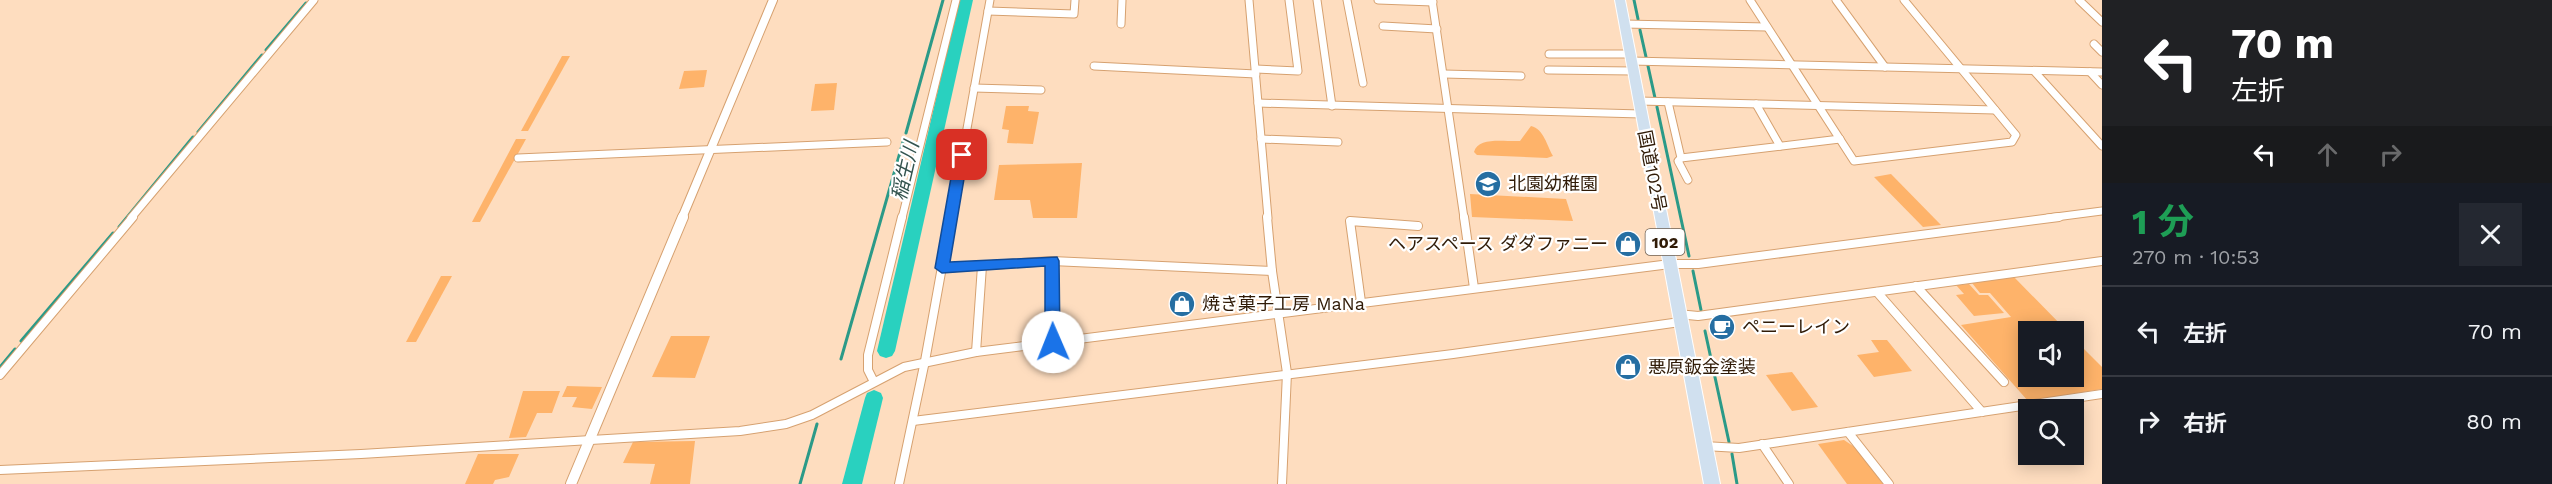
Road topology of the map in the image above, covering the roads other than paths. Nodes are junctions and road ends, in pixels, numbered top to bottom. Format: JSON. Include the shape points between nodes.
{"nodes":[{"id":1,"x":314,"y":0,"type":"edge"},
{"id":2,"x":773,"y":0,"type":"edge"},
{"id":3,"x":956,"y":0,"type":"edge"},
{"id":4,"x":990,"y":0,"type":"edge"},
{"id":5,"x":1075,"y":0,"type":"edge"},
{"id":6,"x":1122,"y":0,"type":"edge"},
{"id":7,"x":1249,"y":0,"type":"edge"},
{"id":8,"x":1289,"y":0,"type":"edge"},
{"id":9,"x":1317,"y":0,"type":"edge"},
{"id":10,"x":1347,"y":0,"type":"edge"},
{"id":11,"x":1378,"y":0,"type":"edge"},
{"id":12,"x":1620,"y":0,"type":"edge"},
{"id":13,"x":1750,"y":0,"type":"edge"},
{"id":14,"x":1836,"y":0,"type":"edge"},
{"id":15,"x":1904,"y":0,"type":"edge"},
{"id":16,"x":2079,"y":0,"type":"edge"},
{"id":17,"x":1433,"y":1,"type":"edge"},
{"id":18,"x":988,"y":10,"type":"junction"},
{"id":19,"x":2102,"y":22,"type":"edge"},
{"id":20,"x":1121,"y":24,"type":"dead end"},
{"id":21,"x":1624,"y":24,"type":"junction"},
{"id":22,"x":1383,"y":26,"type":"dead end"},
{"id":23,"x":1767,"y":27,"type":"junction"},
{"id":24,"x":1437,"y":29,"type":"junction"},
{"id":25,"x":2094,"y":44,"type":"dead end"},
{"id":26,"x":2102,"y":52,"type":"edge"},
{"id":27,"x":1549,"y":54,"type":"dead end"},
{"id":28,"x":1631,"y":62,"type":"junction"},
{"id":29,"x":1792,"y":65,"type":"junction"},
{"id":30,"x":1094,"y":66,"type":"dead end"},
{"id":31,"x":1885,"y":67,"type":"junction"},
{"id":32,"x":1961,"y":69,"type":"junction"},
{"id":33,"x":1548,"y":70,"type":"dead end"},
{"id":34,"x":2034,"y":71,"type":"junction"},
{"id":35,"x":1256,"y":72,"type":"junction"},
{"id":36,"x":2090,"y":72,"type":"junction"},
{"id":37,"x":2102,"y":72,"type":"edge"},
{"id":38,"x":1444,"y":74,"type":"junction"},
{"id":39,"x":1521,"y":76,"type":"dead end"},
{"id":40,"x":1363,"y":83,"type":"dead end"},
{"id":41,"x":2102,"y":85,"type":"edge"},
{"id":42,"x":974,"y":88,"type":"junction"},
{"id":43,"x":1041,"y":90,"type":"dead end"},
{"id":44,"x":1668,"y":102,"type":"junction"},
{"id":45,"x":1258,"y":103,"type":"junction"},
{"id":46,"x":1756,"y":104,"type":"junction"},
{"id":47,"x":1818,"y":105,"type":"junction"},
{"id":48,"x":1332,"y":106,"type":"junction"},
{"id":49,"x":1640,"y":108,"type":"junction"},
{"id":50,"x":1449,"y":109,"type":"junction"},
{"id":51,"x":1995,"y":110,"type":"junction"},
{"id":52,"x":1261,"y":139,"type":"junction"},
{"id":53,"x":1840,"y":139,"type":"junction"},
{"id":54,"x":887,"y":142,"type":"dead end"},
{"id":55,"x":1338,"y":142,"type":"dead end"},
{"id":56,"x":1780,"y":146,"type":"junction"},
{"id":57,"x":2102,"y":146,"type":"edge"},
{"id":58,"x":711,"y":150,"type":"junction"},
{"id":59,"x":518,"y":158,"type":"dead end"},
{"id":60,"x":1681,"y":158,"type":"junction"},
{"id":61,"x":1688,"y":180,"type":"dead end"},
{"id":62,"x":2102,"y":211,"type":"edge"},
{"id":63,"x":1418,"y":226,"type":"dead end"},
{"id":64,"x":1052,"y":261,"type":"junction"},
{"id":65,"x":2102,"y":261,"type":"edge"},
{"id":66,"x":1670,"y":264,"type":"junction"},
{"id":67,"x":982,"y":266,"type":"junction"},
{"id":68,"x":942,"y":268,"type":"junction"},
{"id":69,"x":1272,"y":271,"type":"junction"},
{"id":70,"x":1916,"y":286,"type":"junction"},
{"id":71,"x":1474,"y":288,"type":"junction"},
{"id":72,"x":1877,"y":292,"type":"junction"},
{"id":73,"x":1361,"y":302,"type":"junction"},
{"id":74,"x":1277,"y":314,"type":"junction"},
{"id":75,"x":1679,"y":318,"type":"junction"},
{"id":76,"x":1053,"y":342,"type":"junction"},
{"id":77,"x":976,"y":352,"type":"junction"},
{"id":78,"x":925,"y":361,"type":"junction"},
{"id":79,"x":1287,"y":373,"type":"junction"},
{"id":80,"x":0,"y":375,"type":"edge"},
{"id":81,"x":874,"y":382,"type":"junction"},
{"id":82,"x":2004,"y":382,"type":"dead end"},
{"id":83,"x":2102,"y":394,"type":"edge"},
{"id":84,"x":1982,"y":412,"type":"junction"},
{"id":85,"x":913,"y":421,"type":"junction"},
{"id":86,"x":1848,"y":432,"type":"junction"},
{"id":87,"x":591,"y":439,"type":"junction"},
{"id":88,"x":1762,"y":444,"type":"junction"},
{"id":89,"x":1704,"y":446,"type":"junction"},
{"id":90,"x":0,"y":470,"type":"edge"},
{"id":91,"x":572,"y":484,"type":"edge"},
{"id":92,"x":899,"y":484,"type":"edge"},
{"id":93,"x":1282,"y":484,"type":"edge"},
{"id":94,"x":1712,"y":484,"type":"edge"},
{"id":95,"x":1789,"y":484,"type":"edge"},
{"id":96,"x":1889,"y":484,"type":"edge"}],
"edges":[{"from":1,"to":80,"type":"street"},
{"from":2,"to":58,"type":"street"},
{"from":3,"to":81,"type":"street","via":[[868,355],[868,370]]},
{"from":4,"to":18,"type":"street"},
{"from":5,"to":18,"type":"street","via":[[1074,14]]},
{"from":6,"to":20,"type":"street"},
{"from":7,"to":35,"type":"street"},
{"from":8,"to":35,"type":"street","via":[[1298,70]]},
{"from":9,"to":48,"type":"street"},
{"from":10,"to":40,"type":"street"},
{"from":11,"to":17,"type":"street"},
{"from":12,"to":21,"type":"highway","name":"国道102号","number":"102"},
{"from":13,"to":23,"type":"street"},
{"from":14,"to":31,"type":"street"},
{"from":15,"to":32,"type":"street"},
{"from":16,"to":19,"type":"street"},
{"from":17,"to":24,"type":"street"},
{"from":18,"to":42,"type":"street"},
{"from":21,"to":23,"type":"street"},
{"from":21,"to":28,"type":"highway","name":"国道102号","number":"102"},
{"from":22,"to":24,"type":"street"},
{"from":23,"to":29,"type":"street"},
{"from":24,"to":38,"type":"street"},
{"from":25,"to":26,"type":"street"},
{"from":27,"to":28,"type":"street"},
{"from":28,"to":29,"type":"street"},
{"from":28,"to":33,"type":"street"},
{"from":28,"to":49,"type":"highway","name":"国道102号","number":"102"},
{"from":29,"to":31,"type":"street"},
{"from":29,"to":47,"type":"street"},
{"from":30,"to":35,"type":"street"},
{"from":31,"to":32,"type":"street"},
{"from":32,"to":34,"type":"street"},
{"from":32,"to":51,"type":"street"},
{"from":34,"to":36,"type":"street"},
{"from":34,"to":57,"type":"street"},
{"from":35,"to":45,"type":"street"},
{"from":36,"to":37,"type":"street"},
{"from":36,"to":41,"type":"street"},
{"from":38,"to":39,"type":"street"},
{"from":38,"to":50,"type":"street"},
{"from":42,"to":43,"type":"street"},
{"from":42,"to":68,"type":"street"},
{"from":44,"to":46,"type":"street"},
{"from":44,"to":49,"type":"street"},
{"from":44,"to":60,"type":"street"},
{"from":45,"to":48,"type":"street"},
{"from":45,"to":52,"type":"street"},
{"from":46,"to":47,"type":"street"},
{"from":46,"to":56,"type":"street"},
{"from":47,"to":51,"type":"street"},
{"from":47,"to":53,"type":"street"},
{"from":48,"to":50,"type":"street"},
{"from":49,"to":50,"type":"street"},
{"from":49,"to":66,"type":"highway","name":"国道102号","number":"102"},
{"from":50,"to":71,"type":"street"},
{"from":51,"to":53,"type":"street","via":[[2016,135],[2012,142],[1854,161]]},
{"from":52,"to":55,"type":"street"},
{"from":52,"to":69,"type":"street"},
{"from":53,"to":56,"type":"street"},
{"from":54,"to":58,"type":"street"},
{"from":56,"to":60,"type":"street"},
{"from":58,"to":59,"type":"street"},
{"from":58,"to":87,"type":"street"},
{"from":60,"to":61,"type":"street","via":[[1678,161]]},
{"from":62,"to":66,"type":"street","via":[[1698,264]]},
{"from":63,"to":73,"type":"street","via":[[1350,221]]},
{"from":64,"to":67,"type":"street"},
{"from":64,"to":69,"type":"street"},
{"from":64,"to":76,"type":"street"},
{"from":65,"to":70,"type":"street"},
{"from":66,"to":71,"type":"street"},
{"from":66,"to":75,"type":"highway","name":"国道102号","number":"102"},
{"from":67,"to":68,"type":"street"},
{"from":67,"to":77,"type":"street"},
{"from":68,"to":78,"type":"street"},
{"from":69,"to":74,"type":"street"},
{"from":70,"to":72,"type":"street"},
{"from":70,"to":82,"type":"street"},
{"from":71,"to":73,"type":"street"},
{"from":72,"to":75,"type":"street"},
{"from":72,"to":84,"type":"street"},
{"from":73,"to":74,"type":"street"},
{"from":74,"to":76,"type":"street"},
{"from":74,"to":79,"type":"street"},
{"from":75,"to":79,"type":"street","via":[[1464,353]]},
{"from":75,"to":89,"type":"highway","name":"国道102号","number":"102"},
{"from":76,"to":77,"type":"street"},
{"from":77,"to":78,"type":"street"},
{"from":78,"to":81,"type":"street"},
{"from":78,"to":85,"type":"street"},
{"from":79,"to":85,"type":"street"},
{"from":79,"to":93,"type":"street"},
{"from":81,"to":87,"type":"street","via":[[822,411],[786,424],[740,431]]},
{"from":83,"to":84,"type":"street"},
{"from":84,"to":86,"type":"street"},
{"from":85,"to":92,"type":"street"},
{"from":86,"to":88,"type":"street"},
{"from":86,"to":96,"type":"street"},
{"from":87,"to":90,"type":"street"},
{"from":87,"to":91,"type":"street"},
{"from":88,"to":89,"type":"street","via":[[1739,448]]},
{"from":88,"to":95,"type":"street"},
{"from":89,"to":94,"type":"highway","name":"国道102号","number":"102"}]}
